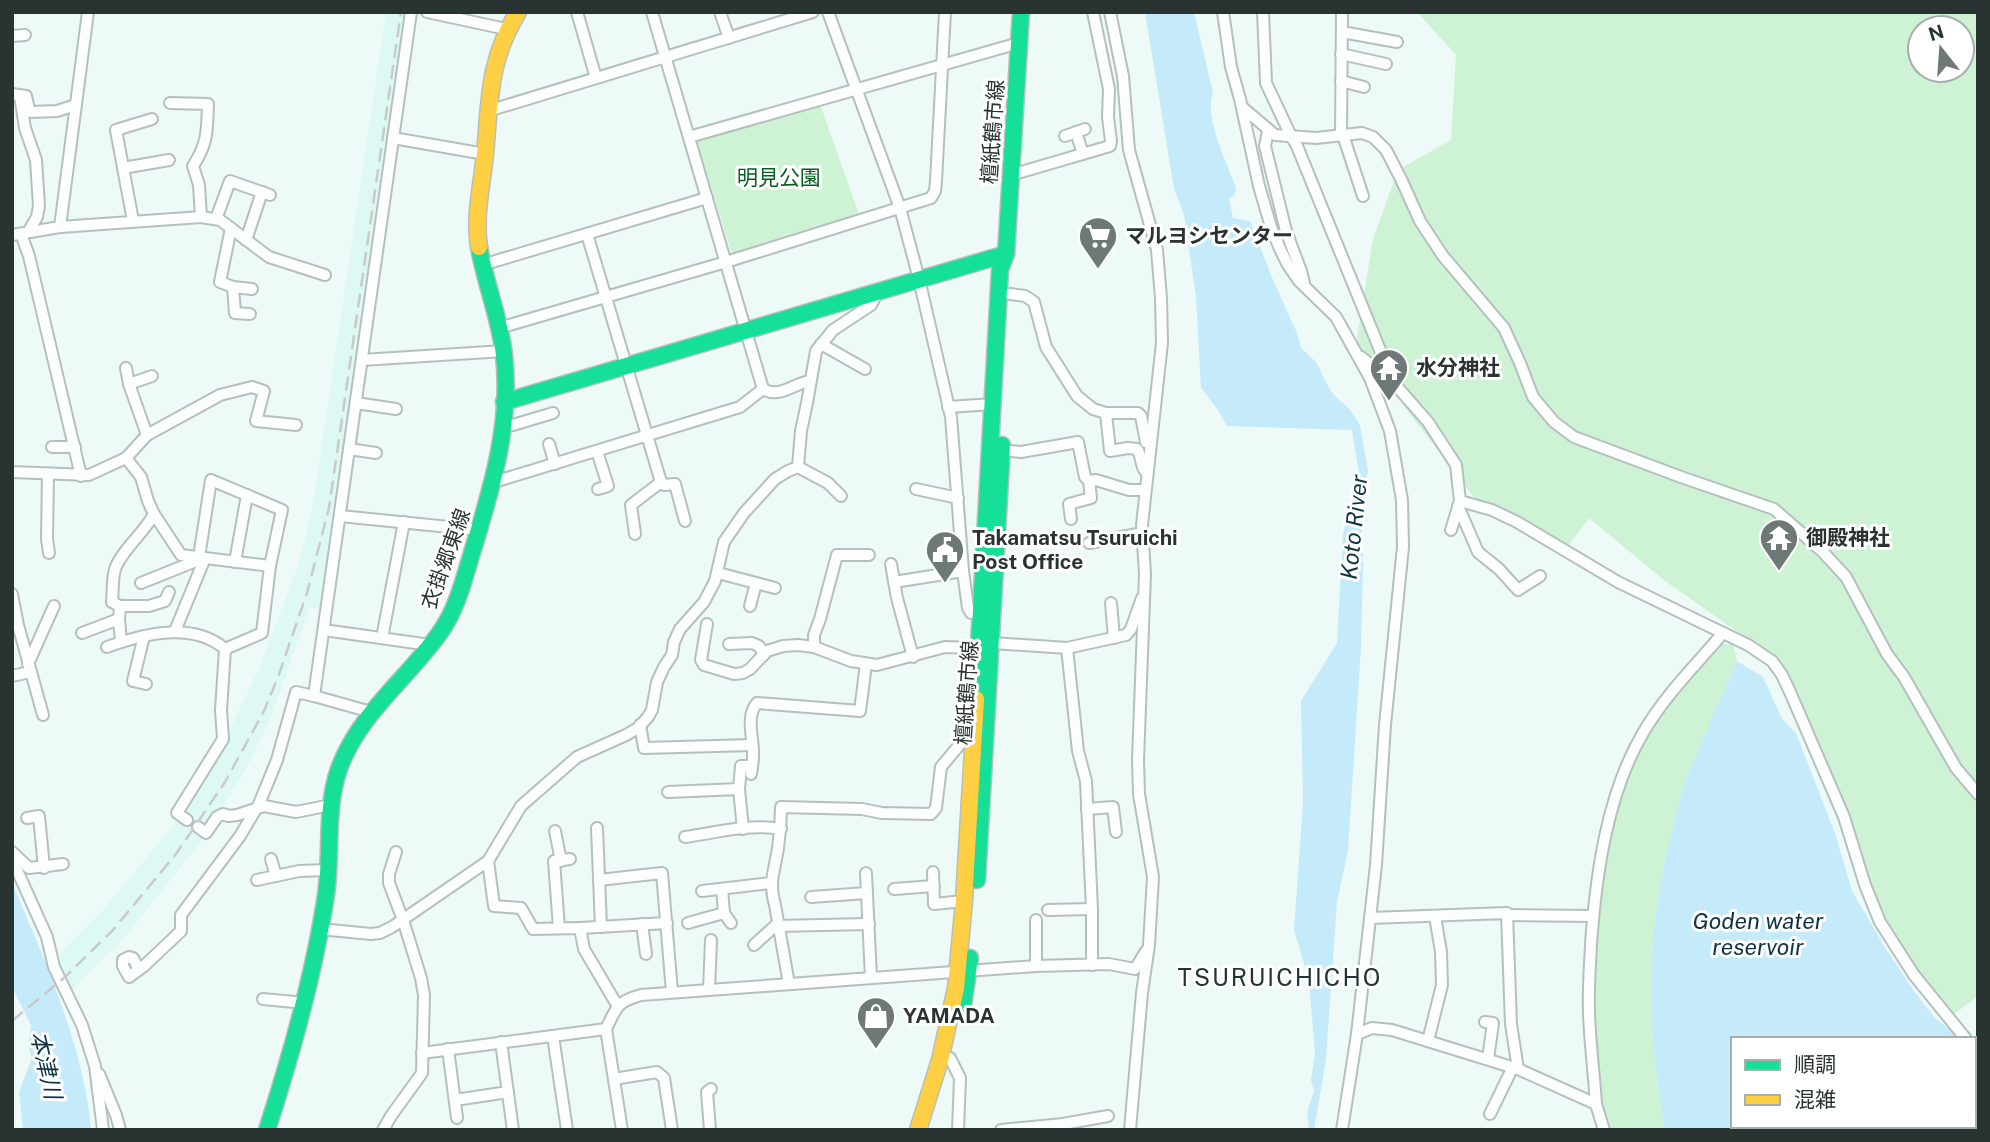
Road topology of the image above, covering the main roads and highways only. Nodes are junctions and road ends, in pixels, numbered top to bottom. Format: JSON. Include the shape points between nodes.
{"nodes":[{"id":1,"x":518,"y":12,"type":"edge"},
{"id":2,"x":1021,"y":12,"type":"edge"},
{"id":3,"x":1006,"y":254,"type":"junction"},
{"id":4,"x":504,"y":402,"type":"junction"},
{"id":5,"x":987,"y":614,"type":"junction"},
{"id":6,"x":979,"y":646,"type":"junction"},
{"id":7,"x":963,"y":972,"type":"junction"},
{"id":8,"x":267,"y":1130,"type":"edge"},
{"id":9,"x":918,"y":1130,"type":"edge"},
{"id":10,"x":928,"y":1130,"type":"edge"}],
"edges":[{"from":1,"to":4,"type":"main road","name":"衣掛郷東線","via":[[506,29],[493,66],[477,216],[482,265],[504,351]]},
{"from":2,"to":3,"type":"main road","name":"檀紙鶴市線"},
{"from":3,"to":4,"type":"main road"},
{"from":3,"to":5,"type":"main road","name":"檀紙鶴市線","via":[[1000,270]]},
{"from":3,"to":5,"type":"main road","name":"檀紙鶴市線","via":[[1010,293]]},
{"from":4,"to":8,"type":"main road","name":"衣掛郷東線","via":[[494,482],[454,604],[441,632],[370,712],[339,768],[313,973]]},
{"from":5,"to":6,"type":"main road","name":"檀紙鶴市線"},
{"from":6,"to":7,"type":"main road","name":"檀紙鶴市線","via":[[967,743]]},
{"from":6,"to":7,"type":"main road","name":"檀紙鶴市線","via":[[975,904]]},
{"from":7,"to":9,"type":"main road","name":"檀紙鶴市線"},
{"from":7,"to":10,"type":"main road","name":"檀紙鶴市線","via":[[960,1023]]}]}
